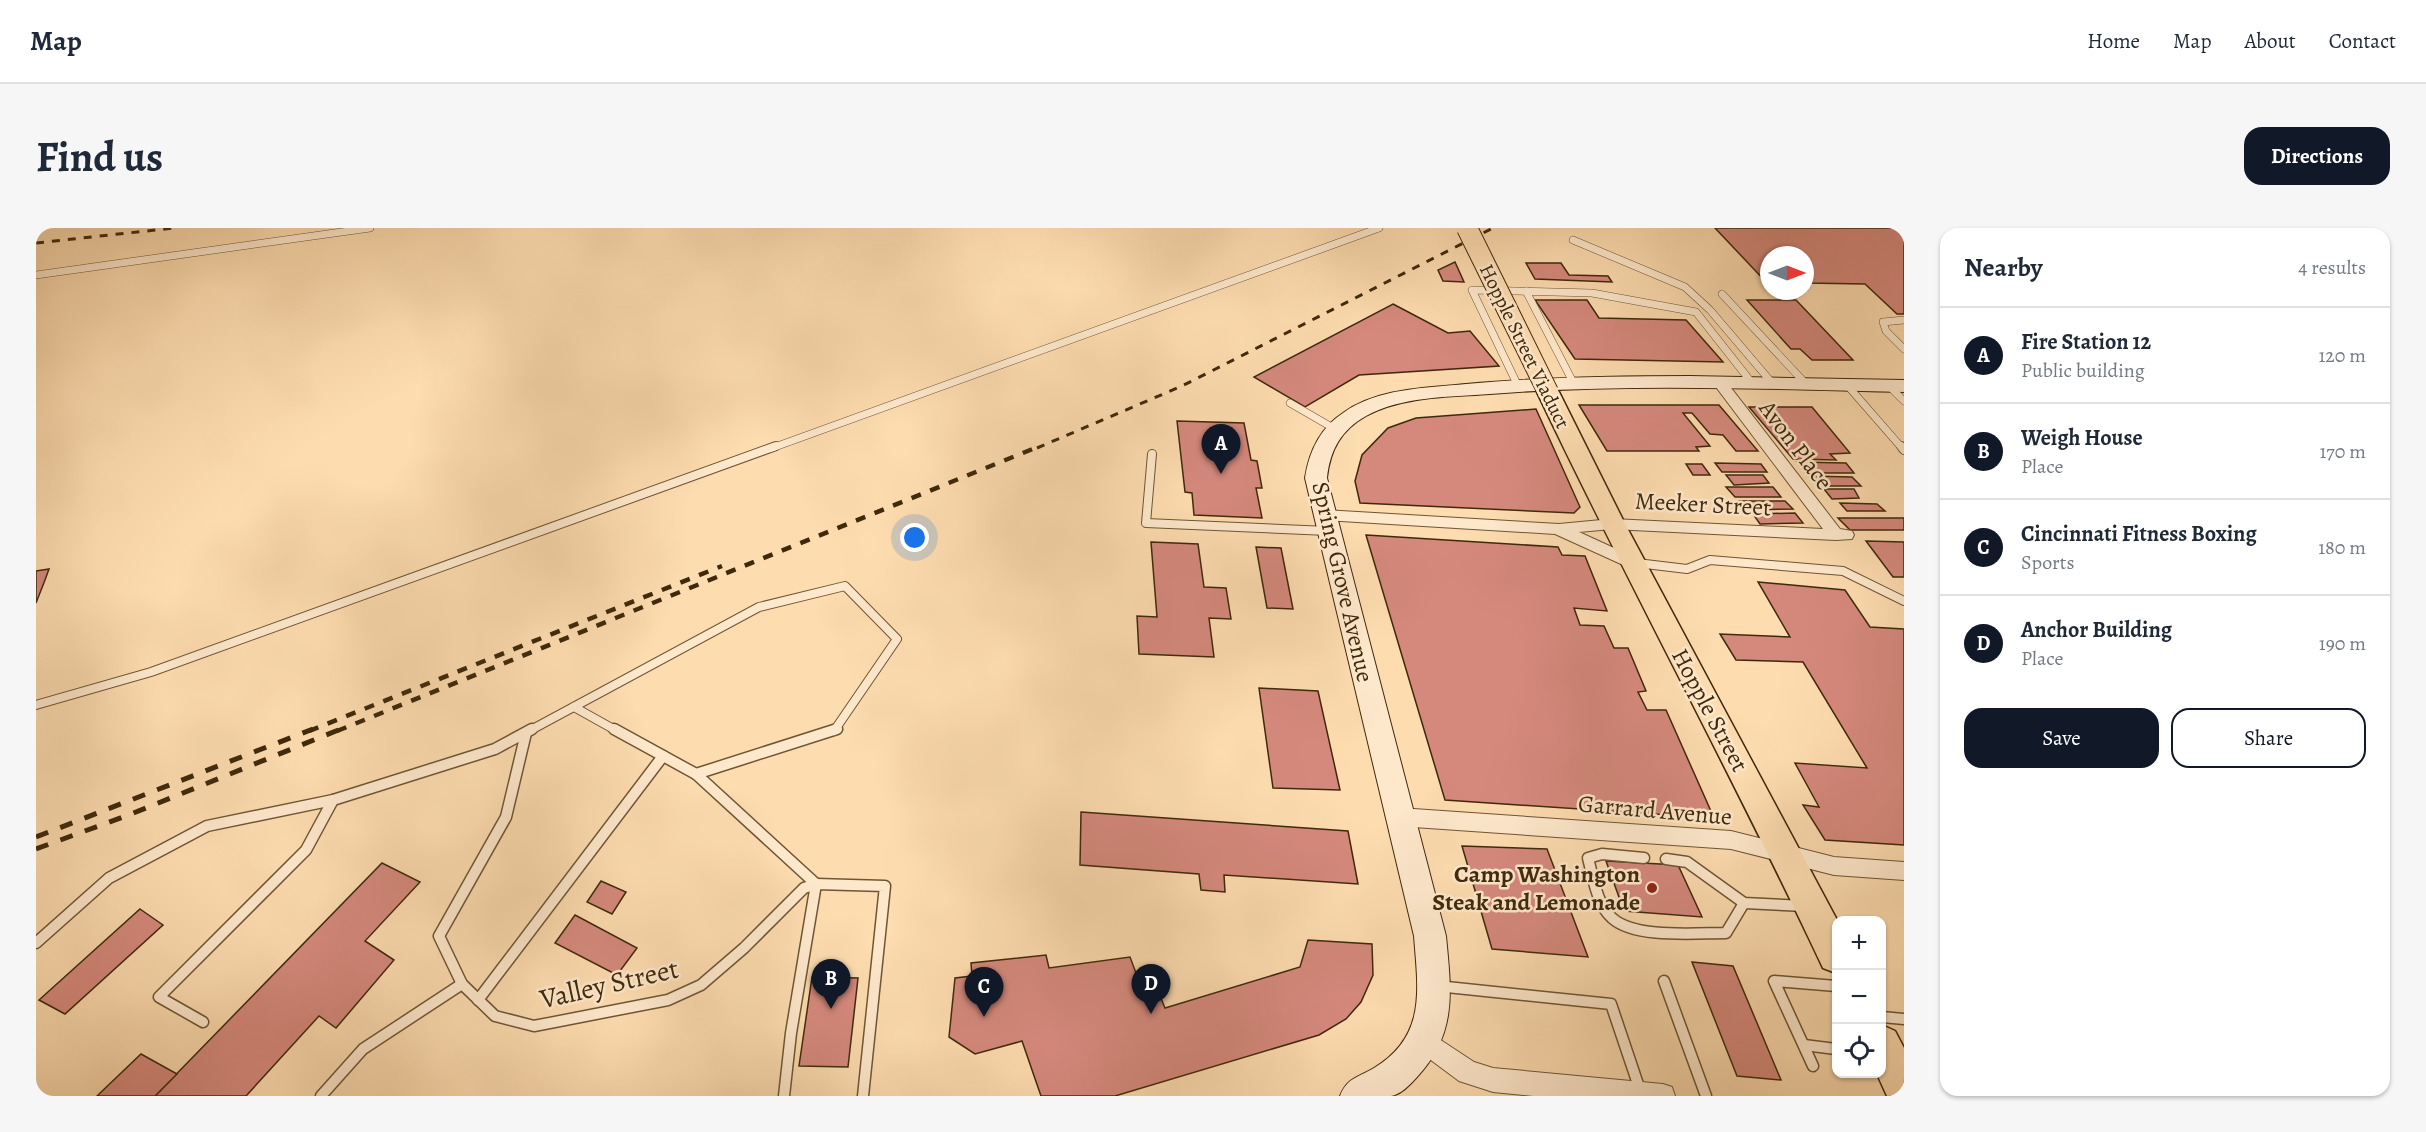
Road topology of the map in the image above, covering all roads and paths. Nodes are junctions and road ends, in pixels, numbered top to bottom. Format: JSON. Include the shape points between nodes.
{"nodes":[{"id":1,"x":370,"y":228,"type":"edge"},
{"id":2,"x":1379,"y":228,"type":"edge"},
{"id":3,"x":1467,"y":228,"type":"edge"},
{"id":4,"x":1573,"y":240,"type":"dead end"},
{"id":5,"x":36,"y":275,"type":"edge"},
{"id":6,"x":1526,"y":291,"type":"junction"},
{"id":7,"x":1722,"y":294,"type":"dead end"},
{"id":8,"x":1904,"y":320,"type":"edge"},
{"id":9,"x":1903,"y":347,"type":"edge"},
{"id":10,"x":1720,"y":383,"type":"junction"},
{"id":11,"x":1752,"y":383,"type":"junction"},
{"id":12,"x":1574,"y":384,"type":"junction"},
{"id":13,"x":1773,"y":384,"type":"junction"},
{"id":14,"x":1806,"y":384,"type":"junction"},
{"id":15,"x":1847,"y":385,"type":"junction"},
{"id":16,"x":1518,"y":386,"type":"junction"},
{"id":17,"x":1896,"y":386,"type":"edge"},
{"id":18,"x":1904,"y":401,"type":"edge"},
{"id":19,"x":1290,"y":403,"type":"dead end"},
{"id":20,"x":1335,"y":429,"type":"junction"},
{"id":21,"x":1904,"y":450,"type":"edge"},
{"id":22,"x":1152,"y":454,"type":"dead end"},
{"id":23,"x":1584,"y":464,"type":"joint"},
{"id":24,"x":1326,"y":523,"type":"junction"},
{"id":25,"x":1612,"y":524,"type":"junction"},
{"id":26,"x":1559,"y":529,"type":"junction"},
{"id":27,"x":1841,"y":535,"type":"joint"},
{"id":28,"x":1632,"y":563,"type":"junction"},
{"id":29,"x":1904,"y":601,"type":"edge"},
{"id":30,"x":36,"y":705,"type":"edge"},
{"id":31,"x":574,"y":707,"type":"junction"},
{"id":32,"x":526,"y":733,"type":"junction"},
{"id":33,"x":663,"y":756,"type":"junction"},
{"id":34,"x":696,"y":774,"type":"junction"},
{"id":35,"x":333,"y":800,"type":"junction"},
{"id":36,"x":1399,"y":817,"type":"junction"},
{"id":37,"x":1785,"y":852,"type":"junction"},
{"id":38,"x":1644,"y":858,"type":"dead end"},
{"id":39,"x":1666,"y":859,"type":"dead end"},
{"id":40,"x":1904,"y":871,"type":"edge"},
{"id":41,"x":816,"y":884,"type":"junction"},
{"id":42,"x":1744,"y":903,"type":"junction"},
{"id":43,"x":1811,"y":907,"type":"junction"},
{"id":44,"x":36,"y":943,"type":"edge"},
{"id":45,"x":1832,"y":948,"type":"edge"},
{"id":46,"x":1664,"y":981,"type":"dead end"},
{"id":47,"x":462,"y":984,"type":"junction"},
{"id":48,"x":1435,"y":986,"type":"junction"},
{"id":49,"x":1832,"y":986,"type":"edge"},
{"id":50,"x":478,"y":1000,"type":"junction"},
{"id":51,"x":1886,"y":1017,"type":"edge"},
{"id":52,"x":1904,"y":1019,"type":"edge"},
{"id":53,"x":203,"y":1022,"type":"dead end"},
{"id":54,"x":1424,"y":1041,"type":"junction"},
{"id":55,"x":1804,"y":1046,"type":"junction"},
{"id":56,"x":1832,"y":1049,"type":"edge"},
{"id":57,"x":1886,"y":1056,"type":"edge"},
{"id":58,"x":1813,"y":1066,"type":"dead end"},
{"id":59,"x":1904,"y":1088,"type":"edge"},
{"id":60,"x":1652,"y":1095,"type":"edge"},
{"id":61,"x":321,"y":1096,"type":"edge"},
{"id":62,"x":784,"y":1096,"type":"edge"},
{"id":63,"x":863,"y":1096,"type":"edge"},
{"id":64,"x":1357,"y":1096,"type":"edge"},
{"id":65,"x":1706,"y":1096,"type":"edge"}],
"edges":[{"from":1,"to":5,"type":"lane"},
{"from":2,"to":30,"type":"lane","via":[[172,665]]},
{"from":3,"to":23,"type":"main road","name":"Hopple Street Viaduct","bridge":true},
{"from":4,"to":13,"type":"lane","via":[[1685,287],[1710,310]]},
{"from":6,"to":11,"type":"lane","via":[[1592,293],[1696,312]]},
{"from":6,"to":12,"type":"lane"},
{"from":6,"to":16,"type":"lane","via":[[1472,290]]},
{"from":7,"to":14,"type":"lane"},
{"from":8,"to":9,"type":"lane","via":[[1883,322],[1886,331]]},
{"from":10,"to":11,"type":"main road","name":"Spring Grove Avenue"},
{"from":10,"to":12,"type":"main road","name":"Spring Grove Avenue"},
{"from":10,"to":27,"type":"street","name":"Avon Place"},
{"from":11,"to":13,"type":"main road","name":"Spring Grove Avenue"},
{"from":12,"to":16,"type":"main road","name":"Spring Grove Avenue"},
{"from":13,"to":14,"type":"main road","name":"Spring Grove Avenue"},
{"from":14,"to":15,"type":"main road","name":"Spring Grove Avenue"},
{"from":15,"to":17,"type":"main road","name":"Spring Grove Avenue"},
{"from":15,"to":21,"type":"lane"},
{"from":16,"to":20,"type":"main road","name":"Spring Grove Avenue","via":[[1394,399],[1359,411]]},
{"from":17,"to":18,"type":"lane"},
{"from":19,"to":20,"type":"lane"},
{"from":20,"to":24,"type":"main road","name":"Spring Grove Avenue","via":[[1318,459],[1316,478]]},
{"from":22,"to":24,"type":"lane","via":[[1146,523]]},
{"from":23,"to":25,"type":"main road","name":"Hopple Street"},
{"from":24,"to":26,"type":"street","name":"Meeker Street"},
{"from":24,"to":36,"type":"main road","name":"Spring Grove Avenue"},
{"from":25,"to":26,"type":"street","name":"Meeker Street"},
{"from":25,"to":27,"type":"street","name":"Meeker Street"},
{"from":25,"to":28,"type":"main road","name":"Hopple Street"},
{"from":26,"to":28,"type":"street","name":"Meeker Street"},
{"from":28,"to":29,"type":"lane","via":[[1687,568],[1710,560],[1843,571]]},
{"from":28,"to":37,"type":"main road","name":"Hopple Street"},
{"from":31,"to":32,"type":"lane"},
{"from":31,"to":33,"type":"lane"},
{"from":31,"to":34,"type":"lane","via":[[759,607],[845,586],[897,639],[836,730]]},
{"from":32,"to":35,"type":"lane","via":[[495,749]]},
{"from":32,"to":47,"type":"lane","via":[[506,817],[440,936]]},
{"from":33,"to":34,"type":"lane"},
{"from":33,"to":50,"type":"lane"},
{"from":34,"to":41,"type":"lane"},
{"from":35,"to":44,"type":"lane","via":[[207,826],[109,878]]},
{"from":35,"to":53,"type":"lane","via":[[306,850],[159,997]]},
{"from":36,"to":37,"type":"street","name":"Garrard Avenue","via":[[1731,840]]},
{"from":36,"to":48,"type":"main road","name":"Spring Grove Avenue","via":[[1430,936]]},
{"from":37,"to":40,"type":"street","name":"Garrard Avenue","via":[[1834,866]]},
{"from":37,"to":43,"type":"main road","name":"Hopple Street"},
{"from":38,"to":42,"type":"lane","via":[[1602,854],[1588,858],[1612,918],[1638,929],[1726,933]]},
{"from":39,"to":42,"type":"lane","via":[[1687,862]]},
{"from":41,"to":50,"type":"lane","name":"Valley Street","via":[[804,888],[700,985],[668,1000],[534,1026],[495,1016]]},
{"from":41,"to":62,"type":"lane"},
{"from":41,"to":63,"type":"lane","via":[[885,886]]},
{"from":42,"to":43,"type":"lane"},
{"from":43,"to":45,"type":"main road","name":"Hopple Street"},
{"from":46,"to":65,"type":"lane"},
{"from":47,"to":50,"type":"lane","name":"Valley Street"},
{"from":47,"to":61,"type":"lane","via":[[363,1049]]},
{"from":48,"to":54,"type":"main road","name":"Spring Grove Avenue"},
{"from":48,"to":60,"type":"lane","via":[[1611,1004]]},
{"from":49,"to":55,"type":"lane","via":[[1774,981]]},
{"from":51,"to":52,"type":"lane"},
{"from":54,"to":60,"type":"street","via":[[1468,1072],[1493,1080]]},
{"from":54,"to":64,"type":"main road","name":"Spring Grove Avenue","via":[[1406,1066],[1377,1088]]},
{"from":55,"to":56,"type":"lane"},
{"from":55,"to":58,"type":"lane"},
{"from":57,"to":59,"type":"main road"}]}
